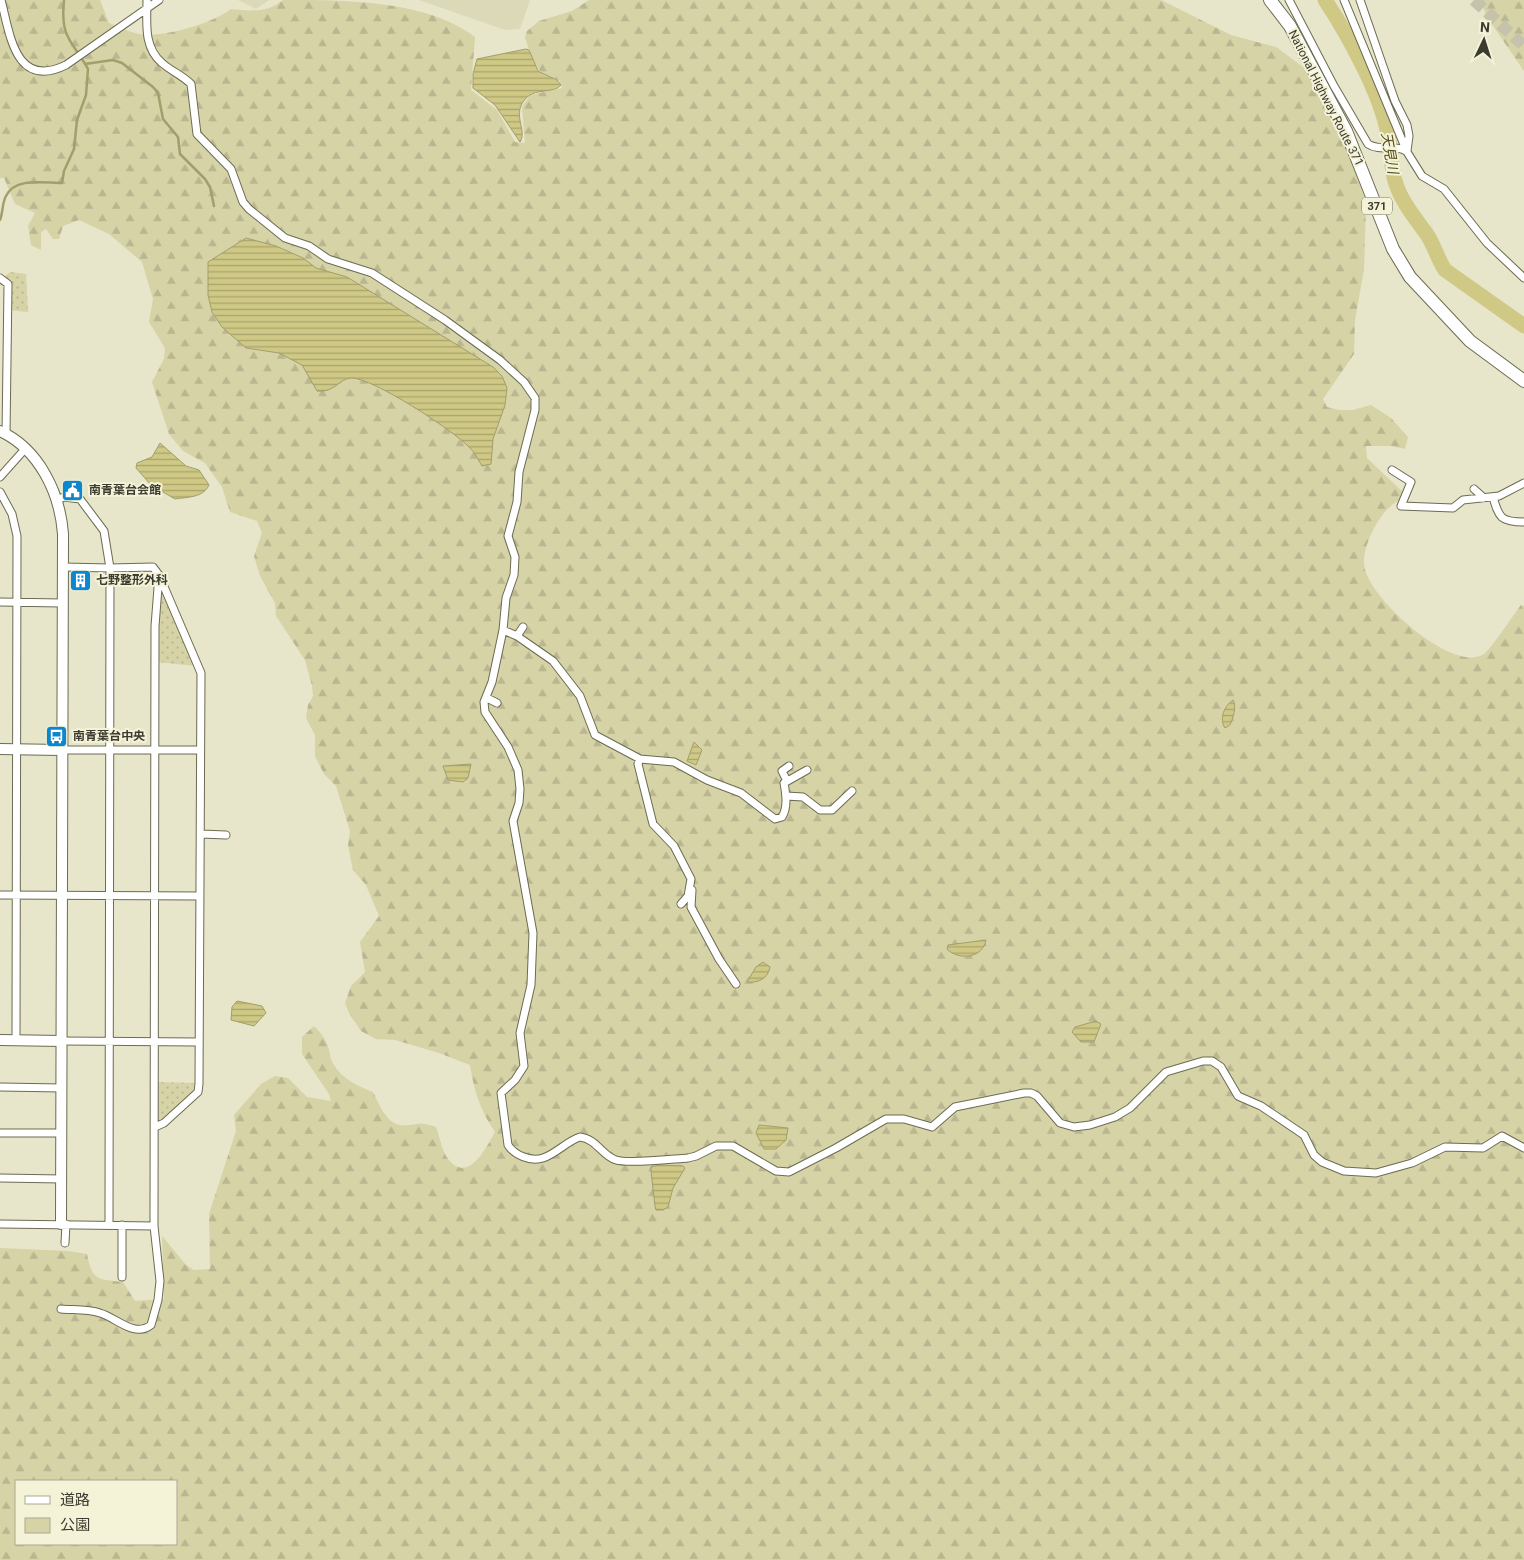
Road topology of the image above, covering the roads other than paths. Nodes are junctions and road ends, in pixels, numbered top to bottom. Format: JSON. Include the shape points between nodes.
{"nodes":[{"id":1,"x":1,"y":0,"type":"edge"},
{"id":2,"x":147,"y":0,"type":"edge"},
{"id":3,"x":159,"y":0,"type":"edge"},
{"id":4,"x":1270,"y":0,"type":"edge"},
{"id":5,"x":1289,"y":0,"type":"edge"},
{"id":6,"x":1344,"y":0,"type":"edge"},
{"id":7,"x":1360,"y":0,"type":"edge"},
{"id":8,"x":147,"y":9,"type":"junction"},
{"id":9,"x":1404,"y":150,"type":"junction"},
{"id":10,"x":0,"y":278,"type":"edge"},
{"id":11,"x":1524,"y":278,"type":"edge"},
{"id":12,"x":1524,"y":381,"type":"edge"},
{"id":13,"x":3,"y":433,"type":"edge"},
{"id":14,"x":25,"y":450,"type":"junction"},
{"id":15,"x":1392,"y":470,"type":"dead end"},
{"id":16,"x":0,"y":477,"type":"edge"},
{"id":17,"x":1524,"y":483,"type":"edge"},
{"id":18,"x":1474,"y":489,"type":"dead end"},
{"id":19,"x":0,"y":492,"type":"edge"},
{"id":20,"x":1493,"y":497,"type":"junction"},
{"id":21,"x":1484,"y":498,"type":"junction"},
{"id":22,"x":57,"y":500,"type":"junction"},
{"id":23,"x":1524,"y":522,"type":"edge"},
{"id":24,"x":64,"y":567,"type":"junction"},
{"id":25,"x":110,"y":568,"type":"junction"},
{"id":26,"x":159,"y":576,"type":"junction"},
{"id":27,"x":0,"y":602,"type":"edge"},
{"id":28,"x":17,"y":602,"type":"junction"},
{"id":29,"x":62,"y":603,"type":"junction"},
{"id":30,"x":523,"y":627,"type":"dead end"},
{"id":31,"x":503,"y":630,"type":"junction"},
{"id":32,"x":517,"y":636,"type":"junction"},
{"id":33,"x":486,"y":698,"type":"junction"},
{"id":34,"x":497,"y":703,"type":"dead end"},
{"id":35,"x":0,"y":749,"type":"edge"},
{"id":36,"x":16,"y":749,"type":"junction"},
{"id":37,"x":155,"y":749,"type":"junction"},
{"id":38,"x":62,"y":750,"type":"junction"},
{"id":39,"x":109,"y":750,"type":"junction"},
{"id":40,"x":200,"y":750,"type":"junction"},
{"id":41,"x":640,"y":759,"type":"junction"},
{"id":42,"x":789,"y":766,"type":"dead end"},
{"id":43,"x":807,"y":770,"type":"dead end"},
{"id":44,"x":787,"y":781,"type":"junction"},
{"id":45,"x":852,"y":791,"type":"dead end"},
{"id":46,"x":798,"y":794,"type":"dead end"},
{"id":47,"x":786,"y":795,"type":"junction"},
{"id":48,"x":201,"y":834,"type":"junction"},
{"id":49,"x":226,"y":835,"type":"dead end"},
{"id":50,"x":690,"y":879,"type":"junction"},
{"id":51,"x":0,"y":896,"type":"edge"},
{"id":52,"x":16,"y":896,"type":"junction"},
{"id":53,"x":62,"y":896,"type":"junction"},
{"id":54,"x":109,"y":896,"type":"junction"},
{"id":55,"x":154,"y":896,"type":"junction"},
{"id":56,"x":200,"y":896,"type":"junction"},
{"id":57,"x":681,"y":904,"type":"dead end"},
{"id":58,"x":736,"y":984,"type":"dead end"},
{"id":59,"x":0,"y":1040,"type":"edge"},
{"id":60,"x":16,"y":1040,"type":"junction"},
{"id":61,"x":62,"y":1041,"type":"junction"},
{"id":62,"x":109,"y":1041,"type":"junction"},
{"id":63,"x":154,"y":1042,"type":"junction"},
{"id":64,"x":199,"y":1042,"type":"junction"},
{"id":65,"x":0,"y":1087,"type":"edge"},
{"id":66,"x":62,"y":1088,"type":"junction"},
{"id":67,"x":154,"y":1127,"type":"junction"},
{"id":68,"x":0,"y":1133,"type":"edge"},
{"id":69,"x":62,"y":1133,"type":"junction"},
{"id":70,"x":1524,"y":1148,"type":"edge"},
{"id":71,"x":0,"y":1178,"type":"edge"},
{"id":72,"x":62,"y":1179,"type":"junction"},
{"id":73,"x":0,"y":1224,"type":"edge"},
{"id":74,"x":63,"y":1224,"type":"junction"},
{"id":75,"x":109,"y":1224,"type":"junction"},
{"id":76,"x":122,"y":1225,"type":"junction"},
{"id":77,"x":154,"y":1226,"type":"junction"},
{"id":78,"x":65,"y":1243,"type":"dead end"},
{"id":79,"x":122,"y":1277,"type":"dead end"},
{"id":80,"x":61,"y":1309,"type":"dead end"}],
"edges":[{"from":1,"to":8,"type":"street","via":[[14,52],[23,63],[48,71],[75,60]]},
{"from":2,"to":8,"type":"street"},
{"from":3,"to":8,"type":"street"},
{"from":4,"to":12,"type":"highway","name":"National Highway Route 371","number":"371","via":[[1290,26],[1346,131],[1393,249],[1410,278],[1470,341]]},
{"from":5,"to":9,"type":"street","via":[[1368,144]]},
{"from":6,"to":9,"type":"street"},
{"from":7,"to":9,"type":"street","via":[[1395,101],[1407,125],[1409,136]]},
{"from":8,"to":31,"type":"street","via":[[146,24],[152,49],[160,62],[191,84],[197,134],[231,169],[243,202],[249,209],[285,238],[308,246],[328,259],[372,273],[500,360],[530,389],[535,398],[535,410],[519,472],[517,502],[508,536],[515,558]]},
{"from":9,"to":11,"type":"street","via":[[1422,176],[1444,189],[1487,244]]},
{"from":10,"to":13,"type":"street","via":[[8,284]]},
{"from":13,"to":14,"type":"street"},
{"from":14,"to":16,"type":"street"},
{"from":14,"to":22,"type":"street","via":[[41,468]]},
{"from":15,"to":21,"type":"street","via":[[1411,482],[1400,506],[1453,508],[1463,500]]},
{"from":17,"to":20,"type":"street"},
{"from":18,"to":21,"type":"street"},
{"from":19,"to":28,"type":"street","via":[[17,528]]},
{"from":20,"to":21,"type":"street"},
{"from":20,"to":23,"type":"street","via":[[1498,514],[1505,521]]},
{"from":22,"to":24,"type":"street","via":[[62,520]]},
{"from":22,"to":25,"type":"street","via":[[80,498],[104,531]]},
{"from":24,"to":25,"type":"street"},
{"from":24,"to":29,"type":"street"},
{"from":25,"to":26,"type":"street","via":[[148,566],[153,567]]},
{"from":25,"to":39,"type":"street"},
{"from":26,"to":37,"type":"street","via":[[155,626]]},
{"from":26,"to":40,"type":"street","via":[[201,673]]},
{"from":27,"to":28,"type":"street"},
{"from":28,"to":29,"type":"street"},
{"from":28,"to":36,"type":"street"},
{"from":29,"to":38,"type":"street"},
{"from":30,"to":32,"type":"street"},
{"from":31,"to":32,"type":"street"},
{"from":31,"to":33,"type":"street"},
{"from":32,"to":41,"type":"street","via":[[553,661],[580,696],[595,735]]},
{"from":33,"to":34,"type":"street"},
{"from":33,"to":70,"type":"street","via":[[485,712],[508,747],[518,770],[519,803],[513,821],[534,933],[531,985],[520,1033],[524,1066],[515,1080],[501,1092],[508,1145],[515,1153],[543,1158],[580,1137],[598,1145],[616,1160],[632,1162],[688,1158],[716,1146],[733,1146],[776,1171],[789,1172],[886,1120],[904,1119],[932,1127],[955,1107],[1024,1094],[1037,1096],[1066,1126],[1102,1122],[1130,1108],[1166,1072],[1203,1061],[1212,1061],[1221,1067],[1238,1096],[1261,1106],[1304,1135],[1322,1162],[1344,1171],[1376,1172],[1412,1163],[1445,1147],[1484,1148],[1502,1136]]},
{"from":35,"to":36,"type":"street"},
{"from":36,"to":38,"type":"street"},
{"from":36,"to":52,"type":"street"},
{"from":37,"to":39,"type":"street"},
{"from":37,"to":40,"type":"street"},
{"from":37,"to":55,"type":"street"},
{"from":38,"to":39,"type":"street"},
{"from":38,"to":53,"type":"street"},
{"from":39,"to":54,"type":"street"},
{"from":40,"to":48,"type":"street"},
{"from":41,"to":47,"type":"street","via":[[674,762],[707,780],[742,793],[774,819],[782,817]]},
{"from":41,"to":50,"type":"street","via":[[638,764],[653,824],[674,846]]},
{"from":42,"to":44,"type":"street","via":[[782,770]]},
{"from":43,"to":44,"type":"street"},
{"from":44,"to":47,"type":"street","via":[[784,783]]},
{"from":45,"to":47,"type":"street","via":[[832,810],[820,810],[803,798]]},
{"from":46,"to":47,"type":"street"},
{"from":48,"to":49,"type":"street"},
{"from":48,"to":56,"type":"street"},
{"from":50,"to":57,"type":"street","via":[[688,896]]},
{"from":50,"to":58,"type":"street","via":[[693,884],[691,907]]},
{"from":51,"to":52,"type":"street"},
{"from":52,"to":53,"type":"street"},
{"from":52,"to":60,"type":"street"},
{"from":53,"to":54,"type":"street"},
{"from":53,"to":61,"type":"street"},
{"from":54,"to":55,"type":"street"},
{"from":54,"to":62,"type":"street"},
{"from":55,"to":56,"type":"street"},
{"from":55,"to":63,"type":"street"},
{"from":56,"to":64,"type":"street"},
{"from":59,"to":60,"type":"street"},
{"from":60,"to":61,"type":"street"},
{"from":61,"to":62,"type":"street"},
{"from":61,"to":66,"type":"street"},
{"from":62,"to":63,"type":"street"},
{"from":62,"to":75,"type":"street"},
{"from":63,"to":64,"type":"street"},
{"from":63,"to":67,"type":"street"},
{"from":64,"to":67,"type":"street","via":[[198,1092],[164,1123]]},
{"from":65,"to":66,"type":"street"},
{"from":66,"to":69,"type":"street"},
{"from":67,"to":77,"type":"street"},
{"from":68,"to":69,"type":"street"},
{"from":69,"to":72,"type":"street"},
{"from":71,"to":72,"type":"street"},
{"from":72,"to":74,"type":"street"},
{"from":73,"to":74,"type":"street"},
{"from":74,"to":75,"type":"street"},
{"from":74,"to":78,"type":"street"},
{"from":75,"to":76,"type":"street"},
{"from":76,"to":77,"type":"street"},
{"from":76,"to":79,"type":"street"},
{"from":77,"to":80,"type":"street","via":[[160,1281],[150,1326],[143,1330],[130,1328],[101,1313]]}]}
